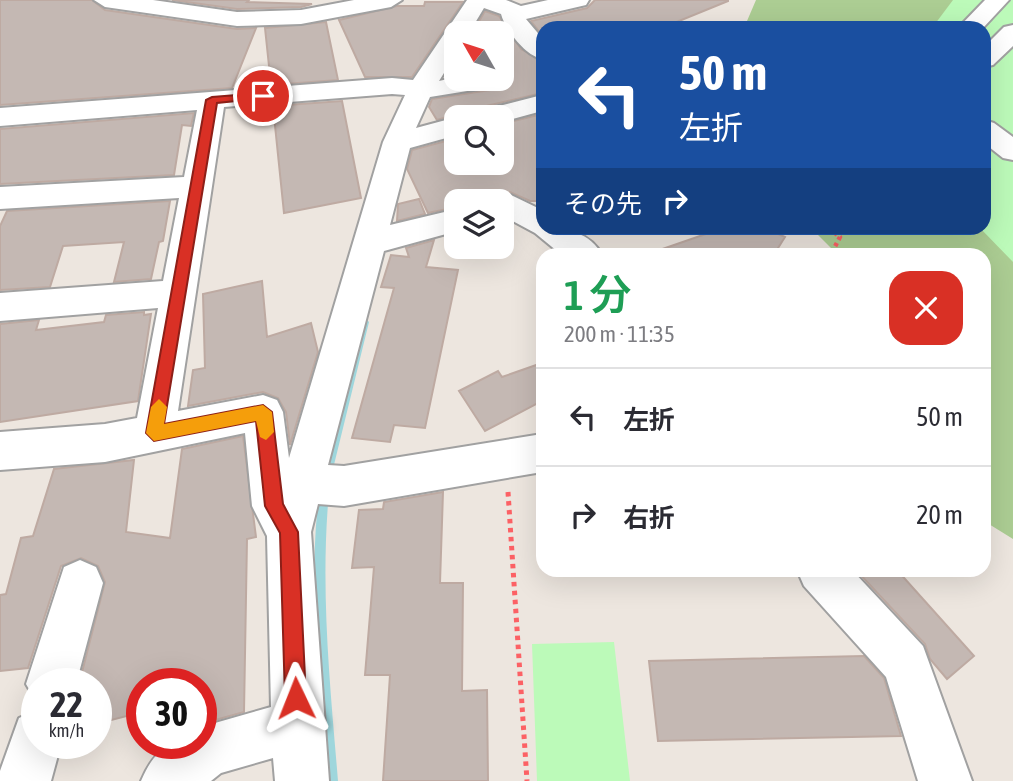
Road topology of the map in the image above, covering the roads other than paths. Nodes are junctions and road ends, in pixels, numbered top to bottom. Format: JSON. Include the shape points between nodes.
{"nodes":[{"id":1,"x":105,"y":0,"type":"edge"},
{"id":2,"x":391,"y":0,"type":"edge"},
{"id":3,"x":478,"y":0,"type":"edge"},
{"id":4,"x":484,"y":0,"type":"edge"},
{"id":5,"x":578,"y":0,"type":"edge"},
{"id":6,"x":998,"y":0,"type":"edge"},
{"id":7,"x":513,"y":15,"type":"junction"},
{"id":8,"x":977,"y":21,"type":"edge"},
{"id":9,"x":1013,"y":32,"type":"edge"},
{"id":10,"x":991,"y":53,"type":"edge"},
{"id":11,"x":521,"y":70,"type":"edge"},
{"id":12,"x":421,"y":88,"type":"junction"},
{"id":13,"x":212,"y":100,"type":"junction"},
{"id":14,"x":536,"y":105,"type":"edge"},
{"id":15,"x":514,"y":110,"type":"edge"},
{"id":16,"x":0,"y":117,"type":"edge"},
{"id":17,"x":444,"y":129,"type":"edge"},
{"id":18,"x":991,"y":134,"type":"edge"},
{"id":19,"x":397,"y":142,"type":"junction"},
{"id":20,"x":1013,"y":150,"type":"edge"},
{"id":21,"x":197,"y":187,"type":"junction"},
{"id":22,"x":0,"y":198,"type":"edge"},
{"id":23,"x":514,"y":208,"type":"edge"},
{"id":24,"x":536,"y":221,"type":"edge"},
{"id":25,"x":444,"y":223,"type":"edge"},
{"id":26,"x":558,"y":235,"type":"edge"},
{"id":27,"x":367,"y":243,"type":"junction"},
{"id":28,"x":576,"y":248,"type":"edge"},
{"id":29,"x":178,"y":293,"type":"junction"},
{"id":30,"x":0,"y":307,"type":"edge"},
{"id":31,"x":154,"y":433,"type":"junction"},
{"id":32,"x":0,"y":451,"type":"edge"},
{"id":33,"x":524,"y":456,"type":"edge"},
{"id":34,"x":302,"y":483,"type":"junction"},
{"id":35,"x":289,"y":532,"type":"junction"},
{"id":36,"x":826,"y":577,"type":"edge"},
{"id":37,"x":80,"y":583,"type":"dead end"},
{"id":38,"x":56,"y":668,"type":"edge"},
{"id":39,"x":297,"y":725,"type":"junction"},
{"id":40,"x":30,"y":759,"type":"edge"},
{"id":41,"x":24,"y":781,"type":"edge"},
{"id":42,"x":168,"y":781,"type":"edge"},
{"id":43,"x":303,"y":781,"type":"edge"},
{"id":44,"x":945,"y":781,"type":"edge"}],
"edges":[{"from":1,"to":2,"type":"street","via":[[237,19],[301,17]]},
{"from":3,"to":12,"type":"street"},
{"from":4,"to":7,"type":"street","via":[[512,10]]},
{"from":5,"to":7,"type":"street"},
{"from":6,"to":8,"type":"street"},
{"from":7,"to":11,"type":"street"},
{"from":9,"to":10,"type":"street"},
{"from":11,"to":12,"type":"street","via":[[436,89]]},
{"from":12,"to":13,"type":"street","via":[[391,86]]},
{"from":12,"to":19,"type":"street"},
{"from":13,"to":16,"type":"street"},
{"from":13,"to":21,"type":"street"},
{"from":14,"to":15,"type":"street"},
{"from":17,"to":19,"type":"street"},
{"from":18,"to":20,"type":"street"},
{"from":19,"to":27,"type":"street"},
{"from":21,"to":22,"type":"street"},
{"from":21,"to":29,"type":"street"},
{"from":23,"to":24,"type":"street"},
{"from":25,"to":27,"type":"street"},
{"from":26,"to":28,"type":"street"},
{"from":27,"to":34,"type":"street"},
{"from":29,"to":30,"type":"street"},
{"from":29,"to":31,"type":"street"},
{"from":31,"to":32,"type":"street","via":[[105,443]]},
{"from":31,"to":35,"type":"street","via":[[263,412],[274,506]]},
{"from":33,"to":34,"type":"street","via":[[344,486]]},
{"from":34,"to":35,"type":"street"},
{"from":35,"to":39,"type":"street"},
{"from":36,"to":44,"type":"street","via":[[906,663]]},
{"from":37,"to":38,"type":"street"},
{"from":39,"to":42,"type":"street","via":[[207,751]]},
{"from":39,"to":43,"type":"street"},
{"from":40,"to":41,"type":"street"}]}
